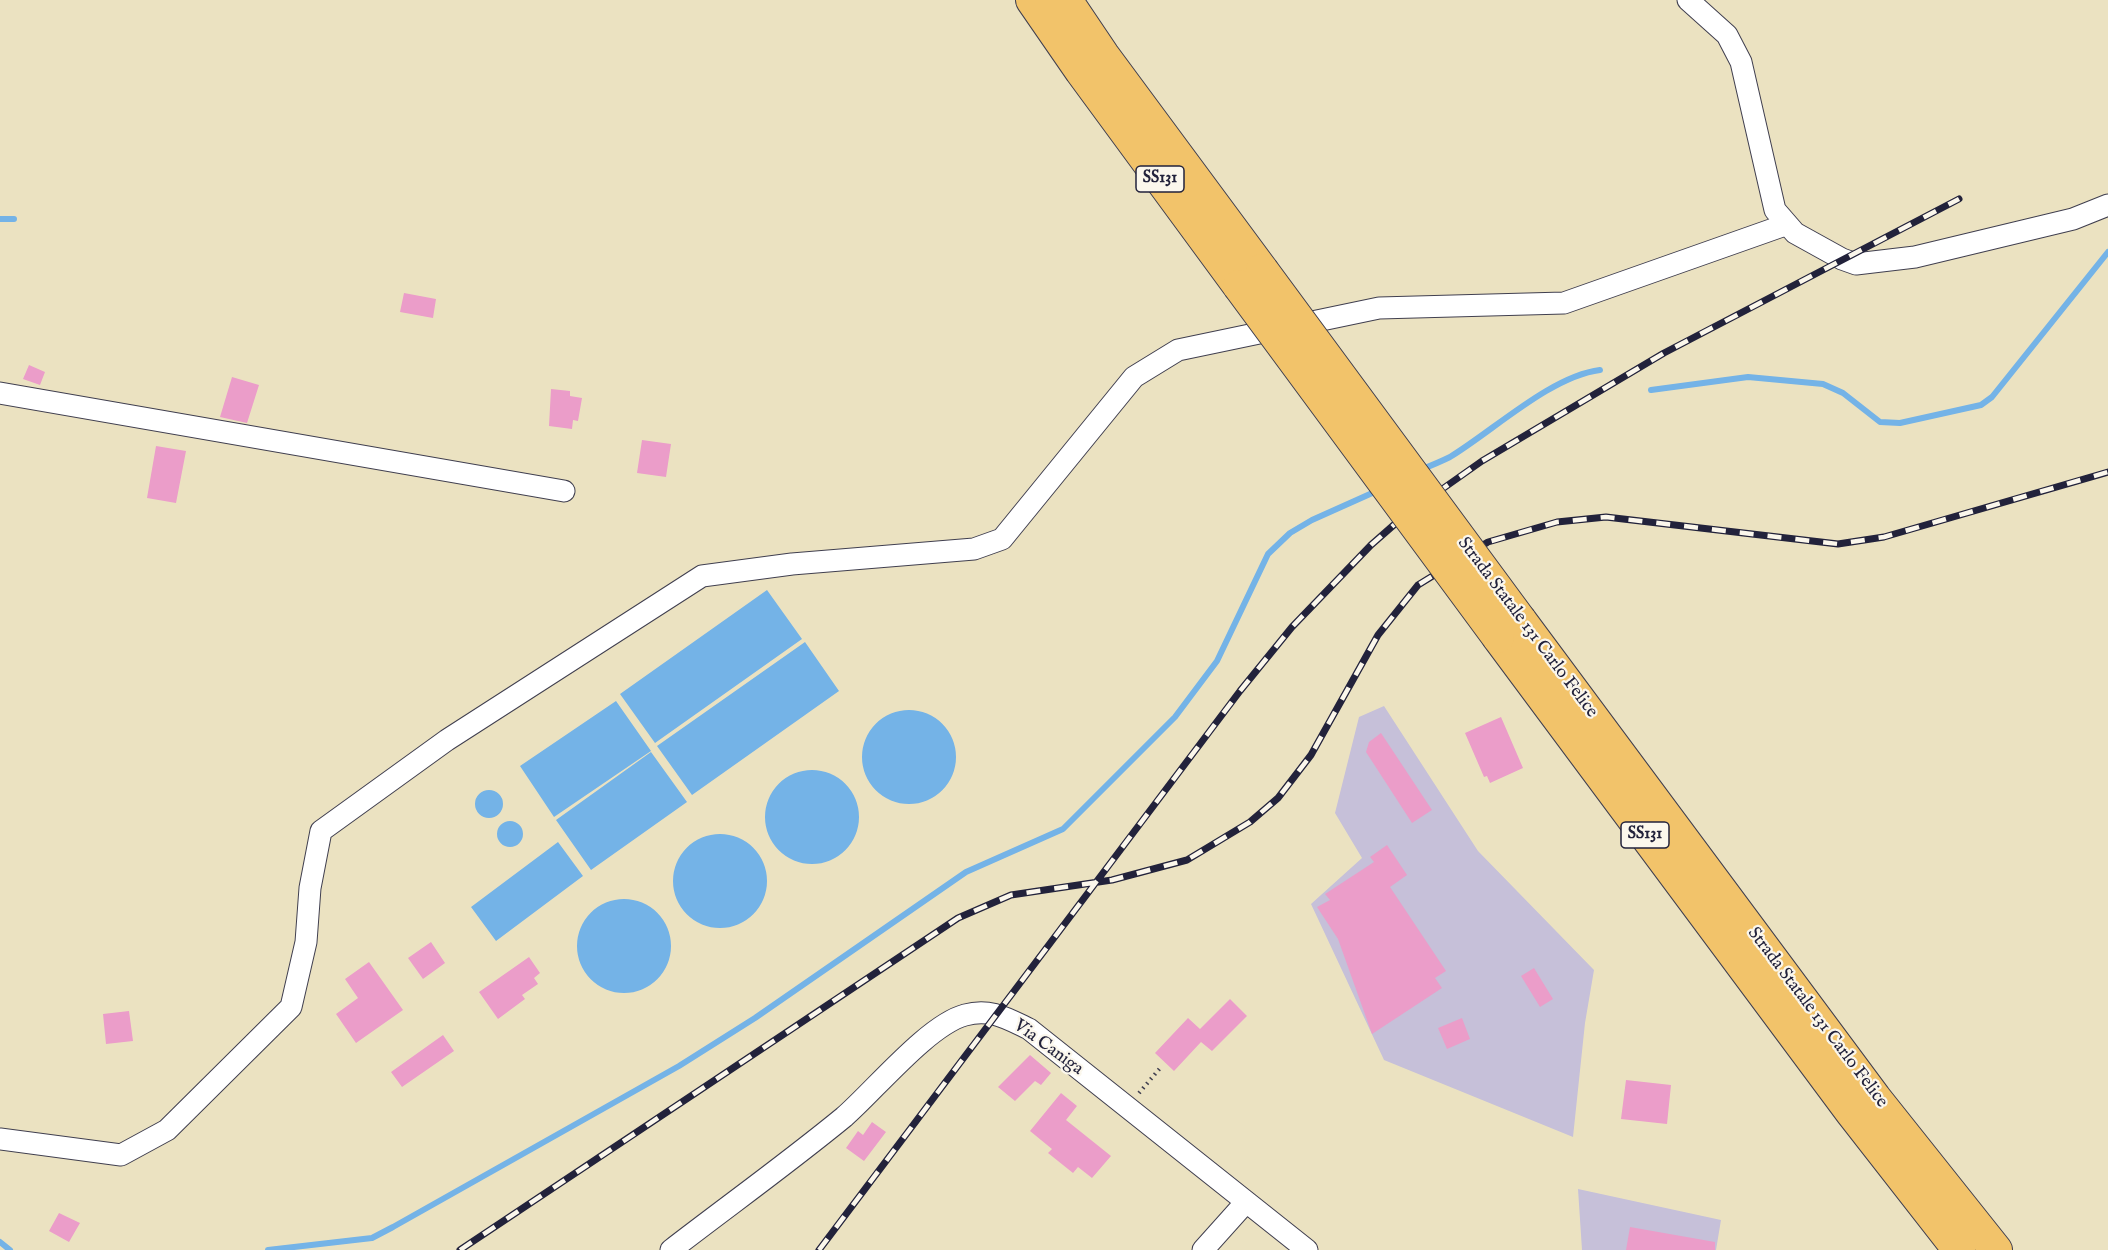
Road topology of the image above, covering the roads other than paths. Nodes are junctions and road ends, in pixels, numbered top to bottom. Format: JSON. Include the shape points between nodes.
{"nodes":[{"id":1,"x":1032,"y":0,"type":"edge"},
{"id":2,"x":1066,"y":0,"type":"edge"},
{"id":3,"x":1688,"y":0,"type":"edge"},
{"id":4,"x":1092,"y":63,"type":"junction"},
{"id":5,"x":2108,"y":205,"type":"edge"},
{"id":6,"x":1785,"y":225,"type":"junction"},
{"id":7,"x":0,"y":393,"type":"edge"},
{"id":8,"x":564,"y":492,"type":"dead end"},
{"id":9,"x":1804,"y":1024,"type":"junction"},
{"id":10,"x":0,"y":1139,"type":"edge"},
{"id":11,"x":1246,"y":1202,"type":"junction"},
{"id":12,"x":1297,"y":1247,"type":"edge"},
{"id":13,"x":671,"y":1250,"type":"edge"},
{"id":14,"x":1203,"y":1250,"type":"edge"},
{"id":15,"x":1959,"y":1250,"type":"edge"},
{"id":16,"x":1996,"y":1250,"type":"edge"}],
"edges":[{"from":1,"to":4,"type":"highway","name":"Strada Statale 131 Carlo Felice","number":"SS131"},
{"from":2,"to":4,"type":"highway","name":"Strada Statale 131 Carlo Felice","number":"SS131"},
{"from":3,"to":6,"type":"street","via":[[1727,35],[1741,62],[1775,210]]},
{"from":4,"to":9,"type":"highway","name":"Strada Statale 131 Carlo Felice","number":"SS131","bridge":true},
{"from":5,"to":6,"type":"street","via":[[2073,219],[1988,240],[1915,257],[1856,264],[1842,260]]},
{"from":6,"to":10,"type":"street","via":[[1564,303],[1379,308],[1178,350],[1134,377],[1002,539],[974,549],[792,564],[702,576],[447,741],[321,831],[310,888],[306,942],[291,1007],[167,1130],[121,1155]]},
{"from":7,"to":8,"type":"street"},
{"from":9,"to":15,"type":"highway","name":"Strada Statale 131 Carlo Felice","number":"SS131"},
{"from":9,"to":16,"type":"highway","name":"Strada Statale 131 Carlo Felice","number":"SS131","via":[[1875,1098]]},
{"from":11,"to":12,"type":"street","name":"Via Caniga"},
{"from":11,"to":13,"type":"street","name":"Via Caniga","via":[[1029,1029],[988,1011],[944,1023],[844,1116]]},
{"from":11,"to":14,"type":"street"}]}
